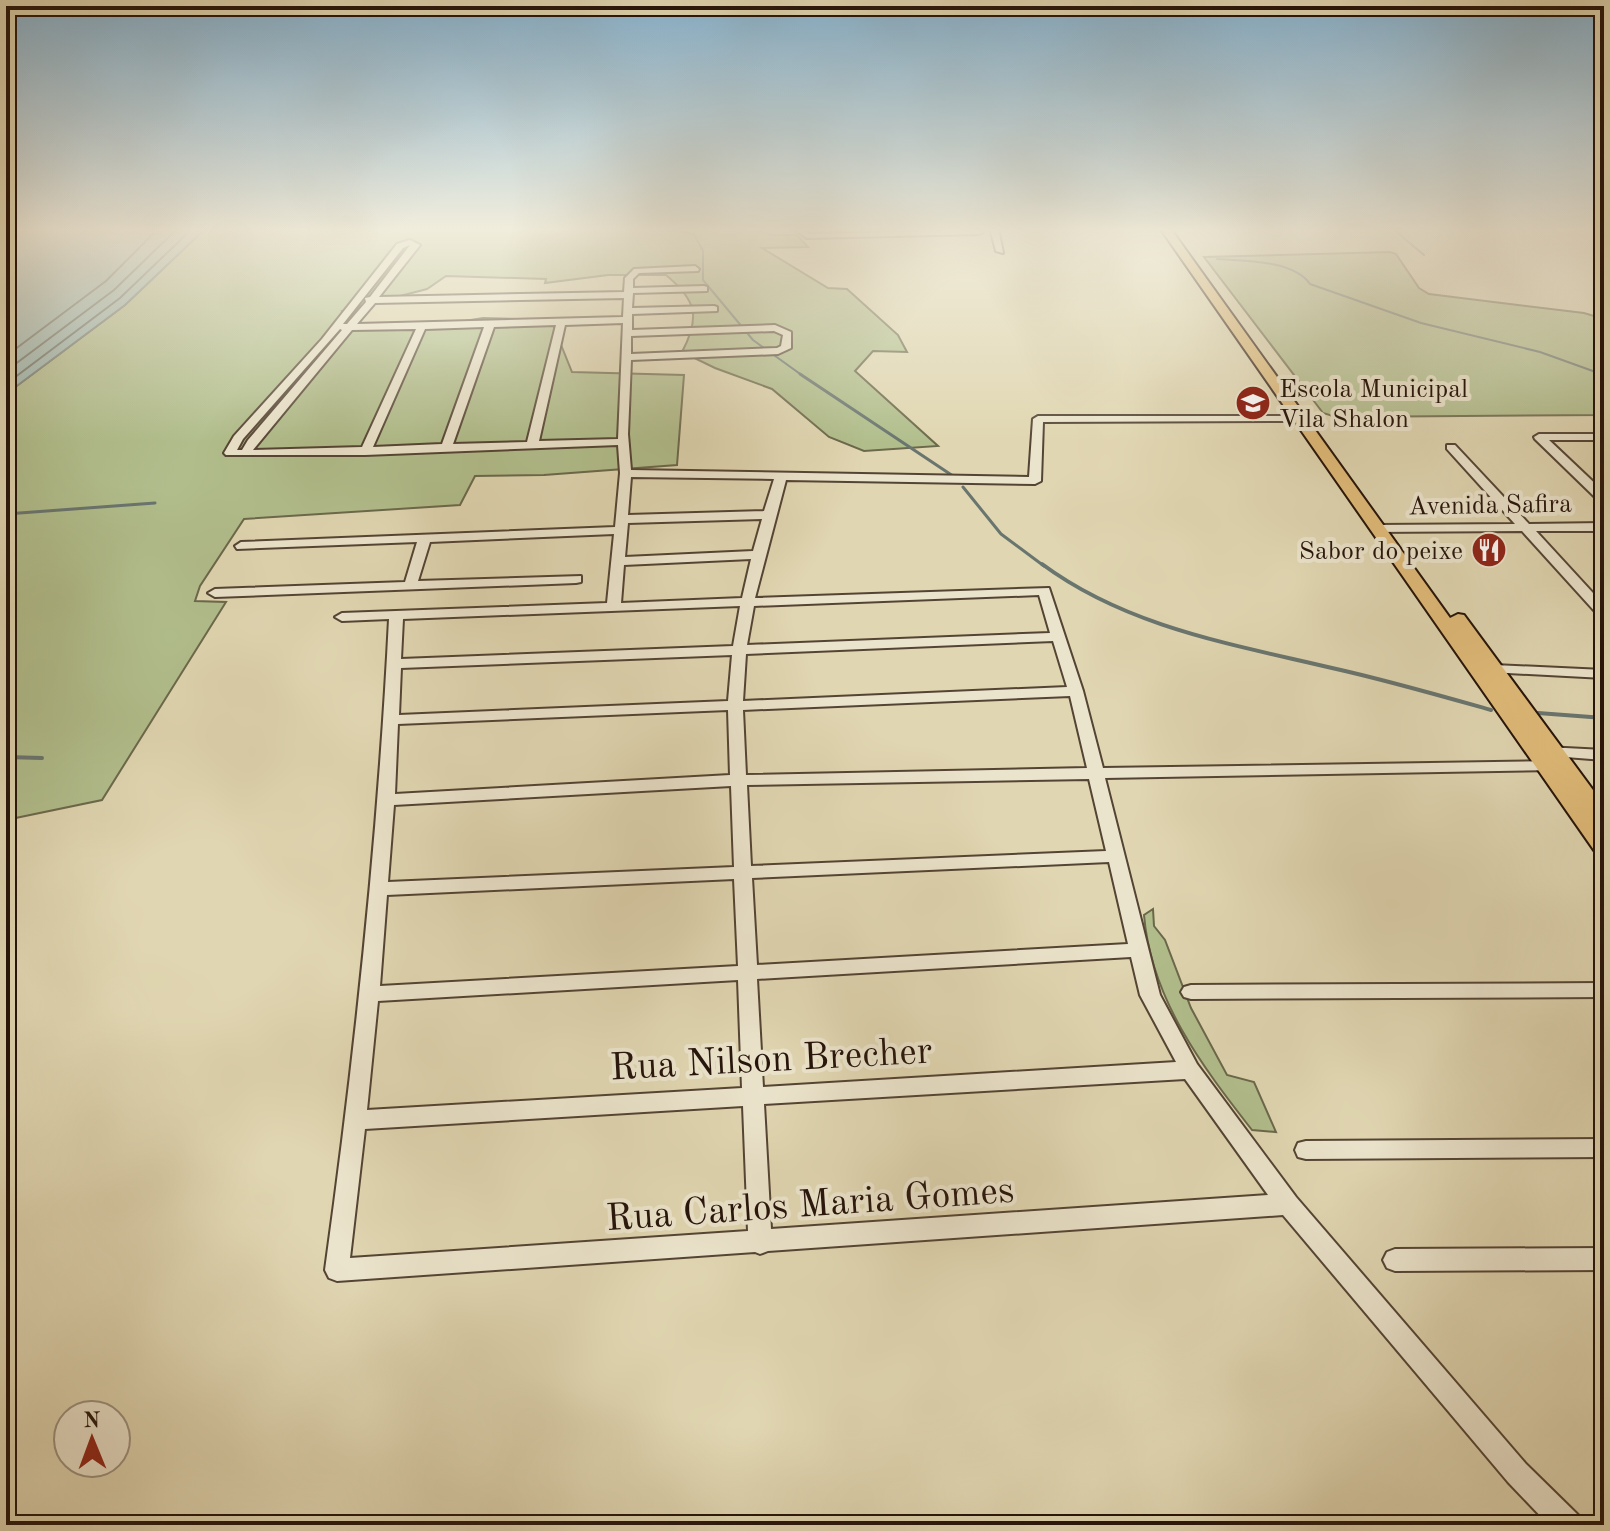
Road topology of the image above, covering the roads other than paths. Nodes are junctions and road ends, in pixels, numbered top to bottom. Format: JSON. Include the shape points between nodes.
{"nodes":[{"id":1,"x":393,"y":299,"type":"edge"},
{"id":2,"x":627,"y":299,"type":"edge"},
{"id":3,"x":1218,"y":299,"type":"edge"},
{"id":4,"x":1225,"y":299,"type":"edge"},
{"id":5,"x":358,"y":300,"type":"joint"},
{"id":6,"x":373,"y":300,"type":"junction"},
{"id":7,"x":714,"y":309,"type":"dead end"},
{"id":8,"x":626,"y":316,"type":"junction"},
{"id":9,"x":561,"y":322,"type":"junction"},
{"id":10,"x":490,"y":324,"type":"junction"},
{"id":11,"x":422,"y":326,"type":"junction"},
{"id":12,"x":336,"y":327,"type":"junction"},
{"id":13,"x":350,"y":327,"type":"junction"},
{"id":14,"x":626,"y":333,"type":"junction"},
{"id":15,"x":625,"y":357,"type":"junction"},
{"id":16,"x":1307,"y":418,"type":"junction"},
{"id":17,"x":1604,"y":437,"type":"edge"},
{"id":18,"x":624,"y":442,"type":"junction"},
{"id":19,"x":532,"y":446,"type":"junction"},
{"id":20,"x":1451,"y":447,"type":"dead end"},
{"id":21,"x":446,"y":449,"type":"junction"},
{"id":22,"x":365,"y":452,"type":"junction"},
{"id":23,"x":246,"y":454,"type":"junction"},
{"id":24,"x":626,"y":473,"type":"junction"},
{"id":25,"x":781,"y":476,"type":"junction"},
{"id":26,"x":1583,"y":479,"type":"junction"},
{"id":27,"x":1604,"y":479,"type":"edge"},
{"id":28,"x":1604,"y":499,"type":"edge"},
{"id":29,"x":769,"y":515,"type":"junction"},
{"id":30,"x":621,"y":525,"type":"junction"},
{"id":31,"x":1604,"y":527,"type":"edge"},
{"id":32,"x":1527,"y":532,"type":"junction"},
{"id":33,"x":1388,"y":533,"type":"junction"},
{"id":34,"x":1604,"y":537,"type":"edge"},
{"id":35,"x":425,"y":538,"type":"junction"},
{"id":36,"x":241,"y":546,"type":"dead end"},
{"id":37,"x":757,"y":555,"type":"junction"},
{"id":38,"x":618,"y":561,"type":"junction"},
{"id":39,"x":576,"y":579,"type":"dead end"},
{"id":40,"x":410,"y":586,"type":"junction"},
{"id":41,"x":215,"y":593,"type":"dead end"},
{"id":42,"x":748,"y":601,"type":"junction"},
{"id":43,"x":614,"y":605,"type":"junction"},
{"id":44,"x":1604,"y":613,"type":"edge"},
{"id":45,"x":396,"y":614,"type":"junction"},
{"id":46,"x":342,"y":617,"type":"dead end"},
{"id":47,"x":1059,"y":637,"type":"junction"},
{"id":48,"x":738,"y":648,"type":"junction"},
{"id":49,"x":394,"y":664,"type":"junction"},
{"id":50,"x":1494,"y":669,"type":"junction"},
{"id":51,"x":1604,"y":674,"type":"edge"},
{"id":52,"x":1076,"y":691,"type":"junction"},
{"id":53,"x":735,"y":704,"type":"junction"},
{"id":54,"x":391,"y":720,"type":"junction"},
{"id":55,"x":1604,"y":755,"type":"edge"},
{"id":56,"x":1550,"y":758,"type":"junction"},
{"id":57,"x":1097,"y":771,"type":"junction"},
{"id":58,"x":737,"y":780,"type":"junction"},
{"id":59,"x":386,"y":800,"type":"junction"},
{"id":60,"x":1604,"y":820,"type":"edge"},
{"id":61,"x":1604,"y":848,"type":"edge"},
{"id":62,"x":1118,"y":856,"type":"junction"},
{"id":63,"x":745,"y":873,"type":"junction"},
{"id":64,"x":380,"y":889,"type":"junction"},
{"id":65,"x":1138,"y":950,"type":"junction"},
{"id":66,"x":749,"y":974,"type":"junction"},
{"id":67,"x":1604,"y":990,"type":"edge"},
{"id":68,"x":1191,"y":992,"type":"dead end"},
{"id":69,"x":369,"y":994,"type":"junction"},
{"id":70,"x":1190,"y":1070,"type":"junction"},
{"id":71,"x":754,"y":1095,"type":"junction"},
{"id":72,"x":357,"y":1120,"type":"junction"},
{"id":73,"x":1604,"y":1148,"type":"edge"},
{"id":74,"x":1306,"y":1150,"type":"dead end"},
{"id":75,"x":1288,"y":1204,"type":"junction"},
{"id":76,"x":760,"y":1243,"type":"junction"},
{"id":77,"x":1604,"y":1259,"type":"edge"},
{"id":78,"x":1395,"y":1260,"type":"dead end"},
{"id":79,"x":1568,"y":1525,"type":"edge"}],
"edges":[{"from":1,"to":6,"type":"street"},
{"from":2,"to":8,"type":"street"},
{"from":3,"to":16,"type":"main road"},
{"from":4,"to":16,"type":"main road"},
{"from":5,"to":6,"type":"street"},
{"from":5,"to":12,"type":"street"},
{"from":6,"to":13,"type":"street"},
{"from":7,"to":8,"type":"street"},
{"from":8,"to":9,"type":"street"},
{"from":8,"to":14,"type":"street"},
{"from":9,"to":10,"type":"street"},
{"from":9,"to":19,"type":"street"},
{"from":10,"to":11,"type":"street"},
{"from":10,"to":21,"type":"street"},
{"from":11,"to":13,"type":"street"},
{"from":11,"to":22,"type":"street"},
{"from":12,"to":13,"type":"street"},
{"from":12,"to":23,"type":"street","via":[[229,450]]},
{"from":13,"to":23,"type":"street"},
{"from":14,"to":15,"type":"street"},
{"from":14,"to":15,"type":"street","via":[[775,328],[788,334],[786,348],[778,351]]},
{"from":15,"to":18,"type":"street"},
{"from":16,"to":25,"type":"street","via":[[1038,419],[1035,481]]},
{"from":16,"to":33,"type":"main road"},
{"from":17,"to":26,"type":"street","via":[[1539,437]]},
{"from":18,"to":19,"type":"street"},
{"from":18,"to":24,"type":"street"},
{"from":19,"to":21,"type":"street"},
{"from":20,"to":32,"type":"street"},
{"from":21,"to":22,"type":"street"},
{"from":22,"to":23,"type":"street"},
{"from":24,"to":25,"type":"street"},
{"from":24,"to":30,"type":"street"},
{"from":25,"to":29,"type":"street"},
{"from":26,"to":27,"type":"street"},
{"from":26,"to":28,"type":"street"},
{"from":29,"to":30,"type":"street"},
{"from":29,"to":37,"type":"street"},
{"from":30,"to":35,"type":"street"},
{"from":30,"to":38,"type":"street"},
{"from":31,"to":32,"type":"street","name":"Avenida Safira"},
{"from":32,"to":33,"type":"street","name":"Avenida Safira"},
{"from":32,"to":34,"type":"street","name":"Avenida Safira"},
{"from":32,"to":44,"type":"street"},
{"from":33,"to":50,"type":"main road"},
{"from":33,"to":56,"type":"main road"},
{"from":35,"to":36,"type":"street"},
{"from":35,"to":40,"type":"street"},
{"from":37,"to":38,"type":"street"},
{"from":37,"to":42,"type":"street"},
{"from":38,"to":43,"type":"street"},
{"from":39,"to":40,"type":"street"},
{"from":40,"to":41,"type":"street"},
{"from":42,"to":43,"type":"street"},
{"from":42,"to":47,"type":"street","via":[[1044,591]]},
{"from":42,"to":48,"type":"street"},
{"from":43,"to":45,"type":"street"},
{"from":45,"to":46,"type":"street"},
{"from":45,"to":49,"type":"street"},
{"from":47,"to":48,"type":"street"},
{"from":47,"to":52,"type":"street"},
{"from":48,"to":49,"type":"street"},
{"from":48,"to":53,"type":"street"},
{"from":49,"to":54,"type":"street"},
{"from":50,"to":51,"type":"street"},
{"from":50,"to":56,"type":"main road"},
{"from":52,"to":53,"type":"street"},
{"from":52,"to":57,"type":"street"},
{"from":53,"to":54,"type":"street"},
{"from":53,"to":58,"type":"street"},
{"from":54,"to":59,"type":"street"},
{"from":55,"to":56,"type":"street"},
{"from":56,"to":57,"type":"street"},
{"from":56,"to":60,"type":"main road"},
{"from":56,"to":61,"type":"main road"},
{"from":57,"to":58,"type":"street"},
{"from":57,"to":62,"type":"street"},
{"from":58,"to":59,"type":"street"},
{"from":58,"to":63,"type":"street"},
{"from":59,"to":64,"type":"street"},
{"from":62,"to":63,"type":"street"},
{"from":62,"to":65,"type":"street"},
{"from":63,"to":64,"type":"street"},
{"from":63,"to":66,"type":"street"},
{"from":64,"to":69,"type":"street"},
{"from":65,"to":66,"type":"street"},
{"from":65,"to":70,"type":"street","via":[[1150,995]]},
{"from":66,"to":69,"type":"street"},
{"from":66,"to":71,"type":"street"},
{"from":67,"to":68,"type":"street"},
{"from":69,"to":72,"type":"street"},
{"from":70,"to":71,"type":"street","name":"Rua Nilson Brecher"},
{"from":70,"to":75,"type":"street"},
{"from":71,"to":72,"type":"street","name":"Rua Nilson Brecher"},
{"from":71,"to":76,"type":"street"},
{"from":72,"to":76,"type":"street","name":"Rua Carlos Maria Gomes","via":[[337,1270]]},
{"from":73,"to":74,"type":"street"},
{"from":75,"to":76,"type":"street","name":"Rua Carlos Maria Gomes"},
{"from":75,"to":79,"type":"street","via":[[1517,1473]]},
{"from":77,"to":78,"type":"street"}]}
